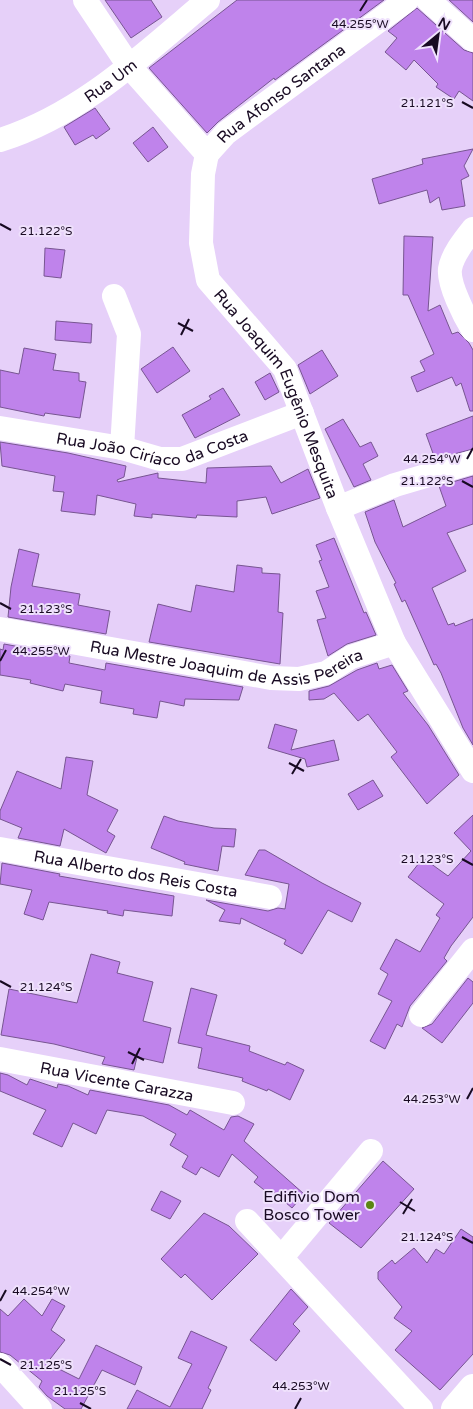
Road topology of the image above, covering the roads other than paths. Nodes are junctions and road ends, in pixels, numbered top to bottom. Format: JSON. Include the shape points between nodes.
{"nodes":[{"id":1,"x":85,"y":0,"type":"edge"},
{"id":2,"x":208,"y":0,"type":"edge"},
{"id":3,"x":428,"y":0,"type":"edge"},
{"id":4,"x":404,"y":1,"type":"edge"},
{"id":5,"x":473,"y":40,"type":"edge"},
{"id":6,"x":129,"y":66,"type":"junction"},
{"id":7,"x":0,"y":140,"type":"edge"},
{"id":8,"x":206,"y":154,"type":"junction"},
{"id":9,"x":473,"y":229,"type":"edge"},
{"id":10,"x":114,"y":296,"type":"dead end"},
{"id":11,"x":473,"y":330,"type":"edge"},
{"id":12,"x":302,"y":413,"type":"junction"},
{"id":13,"x":0,"y":428,"type":"edge"},
{"id":14,"x":122,"y":448,"type":"junction"},
{"id":15,"x":473,"y":462,"type":"edge"},
{"id":16,"x":338,"y":508,"type":"junction"},
{"id":17,"x":0,"y":630,"type":"edge"},
{"id":18,"x":394,"y":644,"type":"junction"},
{"id":19,"x":473,"y":770,"type":"edge"},
{"id":20,"x":0,"y":849,"type":"edge"},
{"id":21,"x":270,"y":897,"type":"dead end"},
{"id":22,"x":473,"y":950,"type":"edge"},
{"id":23,"x":421,"y":1015,"type":"dead end"},
{"id":24,"x":0,"y":1060,"type":"edge"},
{"id":25,"x":234,"y":1103,"type":"dead end"},
{"id":26,"x":371,"y":1151,"type":"dead end"},
{"id":27,"x":247,"y":1221,"type":"dead end"},
{"id":28,"x":282,"y":1257,"type":"junction"},
{"id":29,"x":0,"y":1365,"type":"edge"},
{"id":30,"x":473,"y":1388,"type":"edge"},
{"id":31,"x":40,"y":1409,"type":"edge"},
{"id":32,"x":422,"y":1409,"type":"edge"},
{"id":33,"x":455,"y":1409,"type":"edge"}],
"edges":[{"from":1,"to":6,"type":"street"},
{"from":2,"to":6,"type":"street","name":"Rua Um"},
{"from":3,"to":5,"type":"street"},
{"from":4,"to":8,"type":"street","name":"Rua Afonso Santana","via":[[226,133]]},
{"from":6,"to":7,"type":"street","name":"Rua Um","via":[[57,117]]},
{"from":6,"to":8,"type":"street"},
{"from":8,"to":12,"type":"street","name":"Rua Joaquim Eugênio Mesquita","via":[[201,243],[208,280],[286,369]]},
{"from":9,"to":11,"type":"street","via":[[450,269],[456,298]]},
{"from":10,"to":14,"type":"street","via":[[129,334]]},
{"from":12,"to":14,"type":"street","name":"Rua João Ciríaco da Costa","via":[[182,459],[160,459]]},
{"from":12,"to":16,"type":"street","name":"Rua Joaquim Eugênio Mesquita"},
{"from":13,"to":14,"type":"street","name":"Rua João Ciríaco da Costa"},
{"from":15,"to":16,"type":"street","via":[[395,485]]},
{"from":16,"to":18,"type":"street","name":"Rua Joaquim Eugênio Mesquita"},
{"from":17,"to":18,"type":"street","name":"Rua Mestre Joaquim de Assis Pereira","via":[[271,678],[299,679],[326,673],[351,657]]},
{"from":18,"to":19,"type":"street","name":"Rua Joaquim Eugênio Mesquita"},
{"from":20,"to":21,"type":"street","name":"Rua Alberto dos Reis Costa"},
{"from":22,"to":23,"type":"street"},
{"from":24,"to":25,"type":"street","name":"Rua Vicente Carazza"},
{"from":26,"to":28,"type":"street"},
{"from":27,"to":28,"type":"street"},
{"from":28,"to":32,"type":"street"},
{"from":29,"to":31,"type":"street"},
{"from":30,"to":33,"type":"street"}]}
